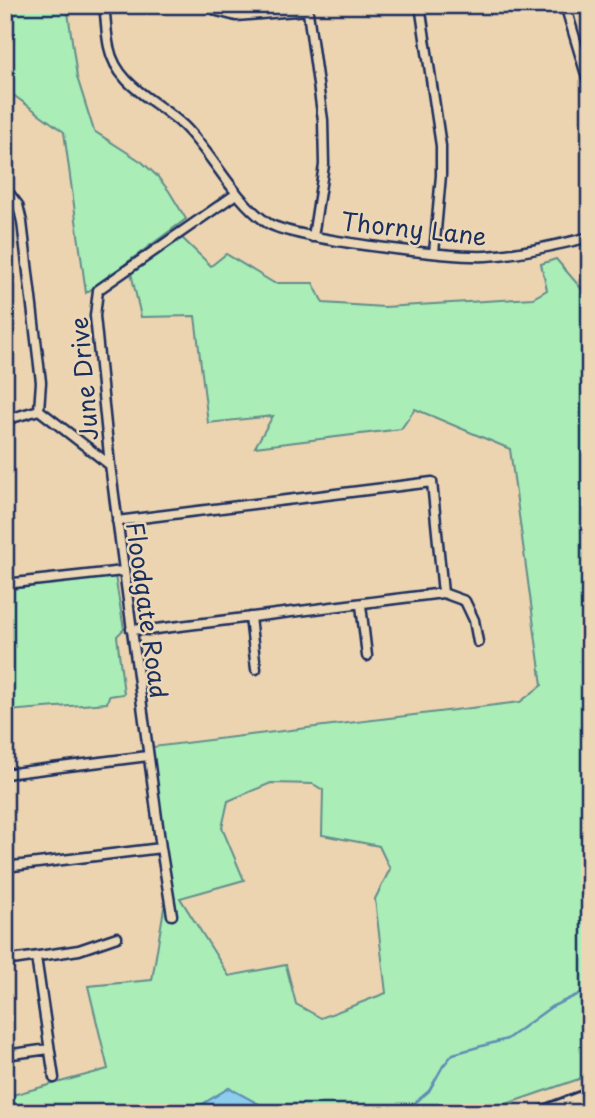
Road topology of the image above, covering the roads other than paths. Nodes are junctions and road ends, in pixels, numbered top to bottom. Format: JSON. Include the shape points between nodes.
{"nodes":[{"id":1,"x":104,"y":5,"type":"edge"},
{"id":2,"x":420,"y":5,"type":"edge"},
{"id":3,"x":565,"y":5,"type":"edge"},
{"id":4,"x":307,"y":8,"type":"edge"},
{"id":5,"x":217,"y":11,"type":"dead end"},
{"id":6,"x":590,"y":88,"type":"edge"},
{"id":7,"x":5,"y":188,"type":"edge"},
{"id":8,"x":236,"y":194,"type":"junction"},
{"id":9,"x":313,"y":237,"type":"junction"},
{"id":10,"x":590,"y":237,"type":"edge"},
{"id":11,"x":434,"y":253,"type":"junction"},
{"id":12,"x":39,"y":410,"type":"junction"},
{"id":13,"x":5,"y":421,"type":"edge"},
{"id":14,"x":110,"y":465,"type":"junction"},
{"id":15,"x":117,"y":521,"type":"junction"},
{"id":16,"x":123,"y":571,"type":"junction"},
{"id":17,"x":5,"y":584,"type":"edge"},
{"id":18,"x":443,"y":593,"type":"junction"},
{"id":19,"x":361,"y":605,"type":"junction"},
{"id":20,"x":250,"y":617,"type":"junction"},
{"id":21,"x":131,"y":629,"type":"junction"},
{"id":22,"x":478,"y":642,"type":"dead end"},
{"id":23,"x":367,"y":656,"type":"dead end"},
{"id":24,"x":256,"y":669,"type":"dead end"},
{"id":25,"x":148,"y":756,"type":"junction"},
{"id":26,"x":5,"y":774,"type":"edge"},
{"id":27,"x":161,"y":848,"type":"junction"},
{"id":28,"x":5,"y":867,"type":"edge"},
{"id":29,"x":173,"y":915,"type":"dead end"},
{"id":30,"x":117,"y":937,"type":"dead end"},
{"id":31,"x":36,"y":957,"type":"junction"},
{"id":32,"x":5,"y":961,"type":"edge"},
{"id":33,"x":49,"y":1049,"type":"junction"},
{"id":34,"x":5,"y":1055,"type":"edge"},
{"id":35,"x":54,"y":1078,"type":"dead end"},
{"id":36,"x":590,"y":1094,"type":"edge"},
{"id":37,"x":540,"y":1113,"type":"edge"}],
"edges":[{"from":1,"to":8,"type":"street","via":[[109,49],[118,70],[183,125]]},
{"from":2,"to":11,"type":"street","via":[[441,146]]},
{"from":3,"to":6,"type":"street"},
{"from":4,"to":5,"type":"street","via":[[236,16]]},
{"from":4,"to":9,"type":"street","via":[[323,121],[324,165]]},
{"from":7,"to":12,"type":"street","via":[[18,205],[22,222],[41,382]]},
{"from":8,"to":9,"type":"street","name":"Thorny Lane","via":[[270,225]]},
{"from":8,"to":14,"type":"street","name":"June Drive","via":[[98,290],[95,316]]},
{"from":9,"to":11,"type":"street","name":"Thorny Lane"},
{"from":10,"to":11,"type":"street","name":"Thorny Lane","via":[[520,254]]},
{"from":12,"to":13,"type":"street"},
{"from":12,"to":14,"type":"street"},
{"from":14,"to":15,"type":"street","name":"Floodgate Road"},
{"from":15,"to":16,"type":"street","name":"Floodgate Road"},
{"from":15,"to":18,"type":"street","via":[[432,482]]},
{"from":16,"to":17,"type":"street"},
{"from":16,"to":21,"type":"street","name":"Floodgate Road"},
{"from":18,"to":19,"type":"street"},
{"from":18,"to":22,"type":"street","via":[[465,601]]},
{"from":19,"to":20,"type":"street"},
{"from":19,"to":23,"type":"street"},
{"from":20,"to":21,"type":"street"},
{"from":20,"to":24,"type":"street"},
{"from":21,"to":25,"type":"street","name":"Floodgate Road"},
{"from":25,"to":26,"type":"street"},
{"from":25,"to":27,"type":"street","name":"Floodgate Road"},
{"from":27,"to":28,"type":"street"},
{"from":27,"to":29,"type":"street","name":"Floodgate Road"},
{"from":30,"to":31,"type":"street","via":[[79,950]]},
{"from":31,"to":32,"type":"street"},
{"from":31,"to":33,"type":"street"},
{"from":33,"to":34,"type":"street"},
{"from":33,"to":35,"type":"street"},
{"from":36,"to":37,"type":"main road"}]}
